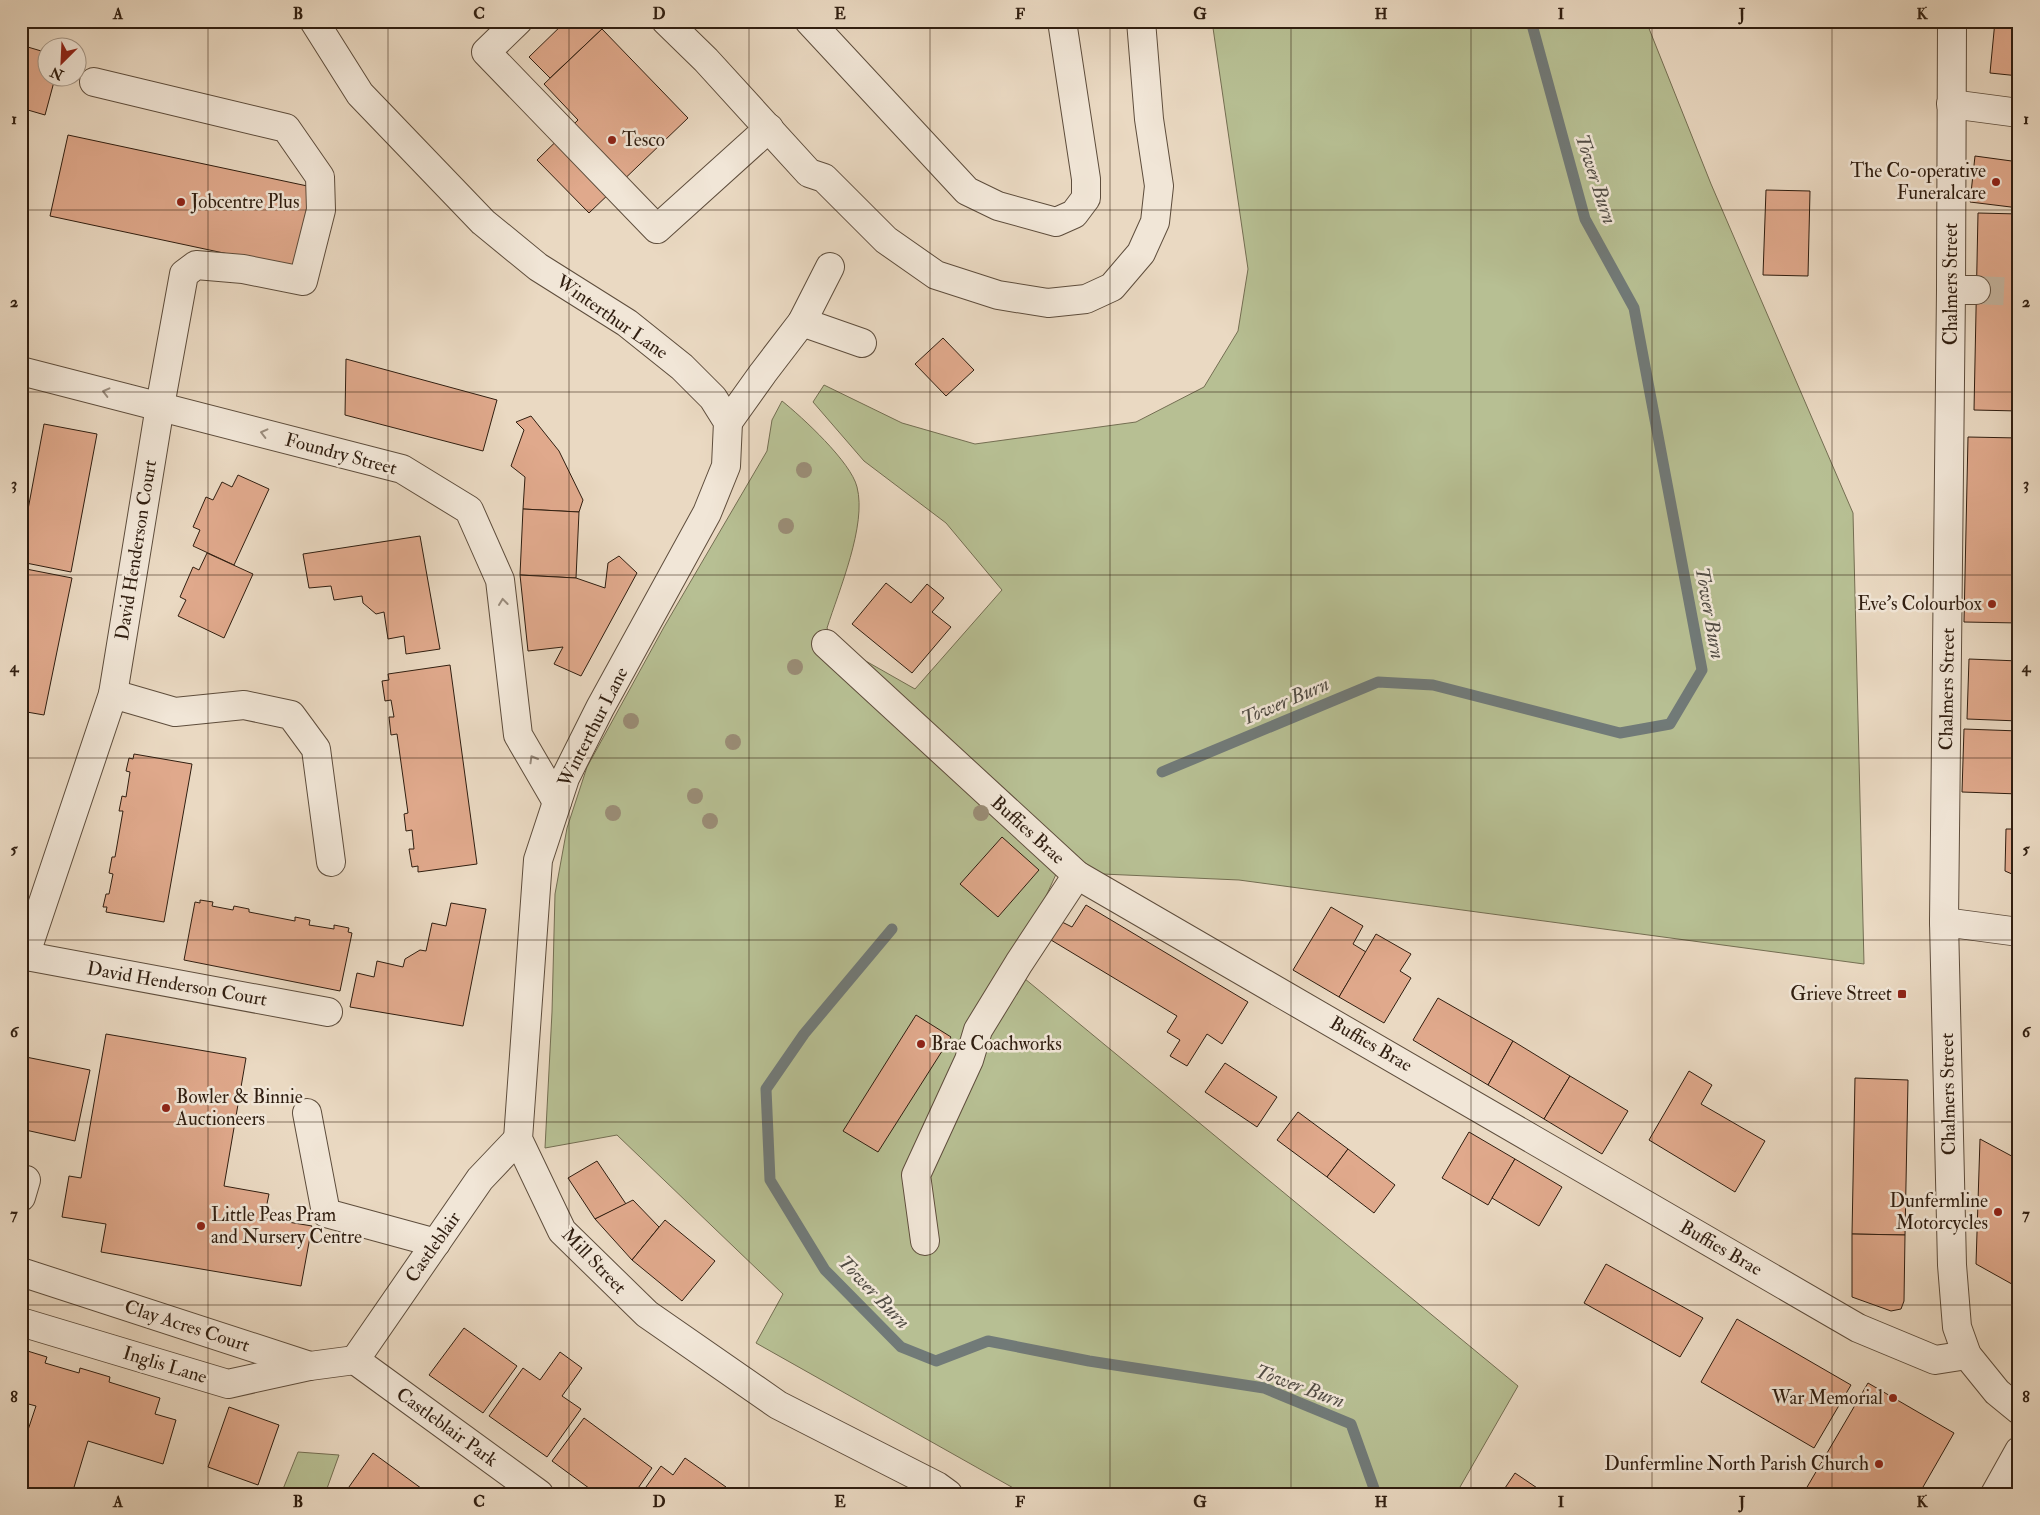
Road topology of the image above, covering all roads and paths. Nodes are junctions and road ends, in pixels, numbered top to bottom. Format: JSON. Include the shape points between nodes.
{"nodes":[{"id":1,"x":314,"y":21,"type":"edge"},
{"id":2,"x":518,"y":21,"type":"edge"},
{"id":3,"x":666,"y":21,"type":"edge"},
{"id":4,"x":809,"y":21,"type":"edge"},
{"id":5,"x":1062,"y":21,"type":"edge"},
{"id":6,"x":1141,"y":21,"type":"edge"},
{"id":7,"x":1952,"y":21,"type":"edge"},
{"id":8,"x":94,"y":82,"type":"dead end"},
{"id":9,"x":1951,"y":104,"type":"junction"},
{"id":10,"x":2019,"y":113,"type":"edge"},
{"id":11,"x":769,"y":128,"type":"junction"},
{"id":12,"x":830,"y":266,"type":"dead end"},
{"id":13,"x":802,"y":322,"type":"junction"},
{"id":14,"x":862,"y":342,"type":"dead end"},
{"id":15,"x":21,"y":371,"type":"edge"},
{"id":16,"x":160,"y":406,"type":"junction"},
{"id":17,"x":728,"y":422,"type":"junction"},
{"id":18,"x":826,"y":644,"type":"dead end"},
{"id":19,"x":113,"y":694,"type":"junction"},
{"id":20,"x":557,"y":802,"type":"junction"},
{"id":21,"x":331,"y":862,"type":"dead end"},
{"id":22,"x":1077,"y":875,"type":"junction"},
{"id":23,"x":1944,"y":922,"type":"junction"},
{"id":24,"x":2019,"y":932,"type":"edge"},
{"id":25,"x":23,"y":956,"type":"edge"},
{"id":26,"x":328,"y":1012,"type":"dead end"},
{"id":27,"x":307,"y":1112,"type":"dead end"},
{"id":28,"x":518,"y":1139,"type":"junction"},
{"id":29,"x":21,"y":1179,"type":"edge"},
{"id":30,"x":21,"y":1197,"type":"edge"},
{"id":31,"x":925,"y":1241,"type":"dead end"},
{"id":32,"x":436,"y":1243,"type":"junction"},
{"id":33,"x":21,"y":1272,"type":"edge"},
{"id":34,"x":21,"y":1322,"type":"edge"},
{"id":35,"x":1967,"y":1355,"type":"junction"},
{"id":36,"x":354,"y":1360,"type":"junction"},
{"id":37,"x":310,"y":1366,"type":"junction"},
{"id":38,"x":2019,"y":1410,"type":"edge"},
{"id":39,"x":2019,"y":1451,"type":"edge"},
{"id":40,"x":539,"y":1494,"type":"edge"},
{"id":41,"x":948,"y":1494,"type":"edge"},
{"id":42,"x":1995,"y":1494,"type":"edge"}],
"edges":[{"from":1,"to":17,"type":"street","name":"Winterthur Lane","via":[[360,94],[483,222],[538,267],[627,323],[682,367],[713,398]]},
{"from":2,"to":11,"type":"street","via":[[486,52],[657,228]]},
{"from":3,"to":11,"type":"street"},
{"from":4,"to":5,"type":"street","via":[[967,191],[998,206],[1056,222],[1074,214],[1086,198],[1086,178]]},
{"from":6,"to":11,"type":"street","via":[[1149,118],[1159,186],[1155,222],[1141,253],[1112,287],[1086,299],[1048,303],[998,295],[936,275],[886,240],[824,178],[809,173]]},
{"from":7,"to":9,"type":"street","name":"Chalmers Street"},
{"from":8,"to":16,"type":"street","name":"David Henderson Court","via":[[286,128],[320,177],[321,210],[303,281],[196,265],[184,274]]},
{"from":9,"to":10,"type":"street"},
{"from":9,"to":23,"type":"street","name":"Chalmers Street","via":[[1964,290]]},
{"from":12,"to":13,"type":"street"},
{"from":13,"to":14,"type":"street"},
{"from":13,"to":17,"type":"street"},
{"from":16,"to":15,"type":"street","name":"Foundry Street","one_way":true},
{"from":16,"to":19,"type":"street","name":"David Henderson Court"},
{"from":20,"to":16,"type":"street","name":"Foundry Street","one_way":true,"via":[[518,735],[500,580],[469,510],[402,469]]},
{"from":17,"to":20,"type":"street","name":"Winterthur Lane","via":[[726,466],[707,513],[600,708]]},
{"from":18,"to":22,"type":"street","name":"Buffies Brae"},
{"from":19,"to":21,"type":"street","via":[[176,712],[244,705],[291,715],[316,749]]},
{"from":19,"to":25,"type":"street","name":"David Henderson Court"},
{"from":20,"to":28,"type":"street","name":"Mill Street","via":[[538,860]]},
{"from":22,"to":31,"type":"street","via":[[978,1030],[968,1060],[916,1175]]},
{"from":22,"to":35,"type":"street","name":"Buffies Brae","via":[[1858,1328],[1935,1360]]},
{"from":23,"to":24,"type":"street"},
{"from":23,"to":35,"type":"street","name":"Chalmers Street","via":[[1952,1265],[1957,1327]]},
{"from":25,"to":26,"type":"street","name":"David Henderson Court"},
{"from":27,"to":32,"type":"street","via":[[326,1213]]},
{"from":28,"to":32,"type":"street","name":"Castleblair","via":[[480,1179]]},
{"from":28,"to":41,"type":"street","name":"Mill Street","via":[[562,1231],[647,1314],[778,1405]]},
{"from":29,"to":30,"type":"street","via":[[26,1180]]},
{"from":32,"to":36,"type":"street","name":"Castleblair"},
{"from":33,"to":37,"type":"street","name":"Clay Acres Court"},
{"from":34,"to":37,"type":"street","name":"Inglis Lane","via":[[228,1384]]},
{"from":35,"to":38,"type":"street","name":"Chalmers Street","via":[[1997,1392]]},
{"from":36,"to":37,"type":"street","name":"Clay Acres Court"},
{"from":36,"to":40,"type":"street","name":"Castleblair Park"},
{"from":39,"to":42,"type":"street"}]}
